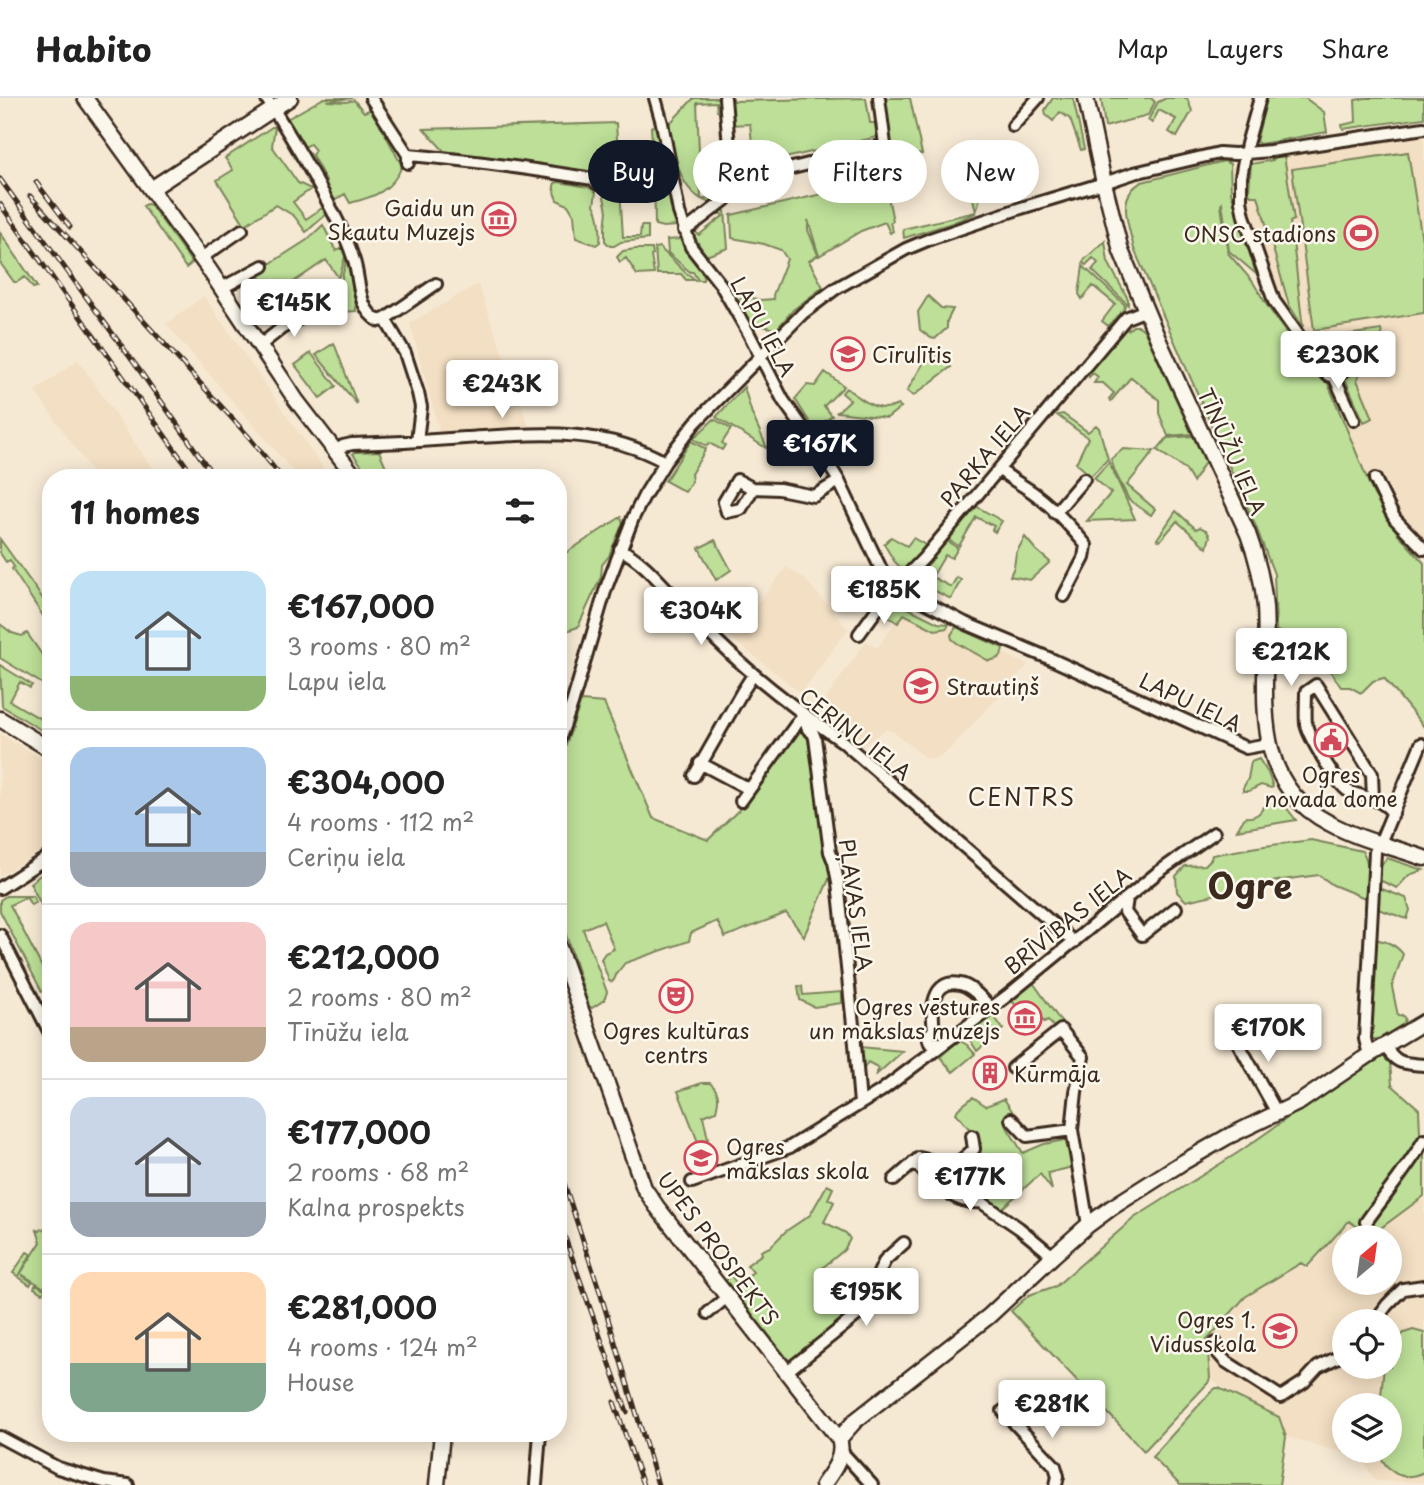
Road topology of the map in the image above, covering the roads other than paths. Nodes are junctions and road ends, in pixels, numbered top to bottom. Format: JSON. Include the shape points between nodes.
{"nodes":[{"id":1,"x":85,"y":98,"type":"edge"},
{"id":2,"x":290,"y":98,"type":"edge"},
{"id":3,"x":371,"y":98,"type":"edge"},
{"id":4,"x":655,"y":98,"type":"edge"},
{"id":5,"x":724,"y":98,"type":"edge"},
{"id":6,"x":879,"y":98,"type":"edge"},
{"id":7,"x":1038,"y":98,"type":"edge"},
{"id":8,"x":1086,"y":98,"type":"edge"},
{"id":9,"x":1260,"y":98,"type":"edge"},
{"id":10,"x":269,"y":103,"type":"edge"},
{"id":11,"x":1013,"y":126,"type":"dead end"},
{"id":12,"x":1424,"y":128,"type":"edge"},
{"id":13,"x":728,"y":140,"type":"edge"},
{"id":14,"x":1245,"y":153,"type":"junction"},
{"id":15,"x":794,"y":168,"type":"edge"},
{"id":16,"x":588,"y":178,"type":"edge"},
{"id":17,"x":1104,"y":183,"type":"junction"},
{"id":18,"x":151,"y":189,"type":"junction"},
{"id":19,"x":721,"y":203,"type":"edge"},
{"id":20,"x":242,"y":230,"type":"dead end"},
{"id":21,"x":684,"y":230,"type":"junction"},
{"id":22,"x":201,"y":258,"type":"junction"},
{"id":23,"x":263,"y":266,"type":"dead end"},
{"id":24,"x":436,"y":284,"type":"dead end"},
{"id":25,"x":222,"y":288,"type":"junction"},
{"id":26,"x":315,"y":310,"type":"dead end"},
{"id":27,"x":1146,"y":310,"type":"junction"},
{"id":28,"x":385,"y":319,"type":"junction"},
{"id":29,"x":259,"y":346,"type":"junction"},
{"id":30,"x":1307,"y":346,"type":"junction"},
{"id":31,"x":1326,"y":354,"type":"junction"},
{"id":32,"x":760,"y":357,"type":"junction"},
{"id":33,"x":1321,"y":367,"type":"junction"},
{"id":34,"x":1334,"y":376,"type":"junction"},
{"id":35,"x":1354,"y":420,"type":"dead end"},
{"id":36,"x":417,"y":441,"type":"junction"},
{"id":37,"x":335,"y":450,"type":"junction"},
{"id":38,"x":665,"y":462,"type":"junction"},
{"id":39,"x":349,"y":469,"type":"edge"},
{"id":40,"x":999,"y":469,"type":"junction"},
{"id":41,"x":1375,"y":479,"type":"dead end"},
{"id":42,"x":1084,"y":480,"type":"dead end"},
{"id":43,"x":839,"y":481,"type":"junction"},
{"id":44,"x":751,"y":488,"type":"dead end"},
{"id":45,"x":1055,"y":513,"type":"junction"},
{"id":46,"x":620,"y":549,"type":"junction"},
{"id":47,"x":1424,"y":549,"type":"edge"},
{"id":48,"x":897,"y":586,"type":"junction"},
{"id":49,"x":1064,"y":596,"type":"dead end"},
{"id":50,"x":859,"y":634,"type":"dead end"},
{"id":51,"x":753,"y":675,"type":"junction"},
{"id":52,"x":803,"y":715,"type":"junction"},
{"id":53,"x":567,"y":718,"type":"edge"},
{"id":54,"x":0,"y":719,"type":"edge"},
{"id":55,"x":1268,"y":744,"type":"junction"},
{"id":56,"x":1421,"y":744,"type":"dead end"},
{"id":57,"x":42,"y":745,"type":"edge"},
{"id":58,"x":700,"y":764,"type":"junction"},
{"id":59,"x":694,"y":776,"type":"dead end"},
{"id":60,"x":749,"y":789,"type":"junction"},
{"id":61,"x":1373,"y":799,"type":"junction"},
{"id":62,"x":741,"y":801,"type":"dead end"},
{"id":63,"x":1393,"y":814,"type":"junction"},
{"id":64,"x":1214,"y":833,"type":"dead end"},
{"id":65,"x":1378,"y":847,"type":"junction"},
{"id":66,"x":1424,"y":858,"type":"edge"},
{"id":67,"x":42,"y":861,"type":"edge"},
{"id":68,"x":0,"y":888,"type":"edge"},
{"id":69,"x":1127,"y":898,"type":"junction"},
{"id":70,"x":1176,"y":908,"type":"dead end"},
{"id":71,"x":0,"y":935,"type":"edge"},
{"id":72,"x":1074,"y":942,"type":"junction"},
{"id":73,"x":567,"y":970,"type":"edge"},
{"id":74,"x":992,"y":1008,"type":"junction"},
{"id":75,"x":42,"y":1017,"type":"edge"},
{"id":76,"x":1424,"y":1022,"type":"edge"},
{"id":77,"x":1231,"y":1030,"type":"dead end"},
{"id":78,"x":942,"y":1043,"type":"junction"},
{"id":79,"x":1385,"y":1046,"type":"junction"},
{"id":80,"x":1369,"y":1055,"type":"junction"},
{"id":81,"x":1424,"y":1065,"type":"edge"},
{"id":82,"x":1013,"y":1068,"type":"dead end"},
{"id":83,"x":860,"y":1104,"type":"junction"},
{"id":84,"x":1278,"y":1114,"type":"junction"},
{"id":85,"x":1011,"y":1119,"type":"dead end"},
{"id":86,"x":1072,"y":1130,"type":"junction"},
{"id":87,"x":972,"y":1136,"type":"dead end"},
{"id":88,"x":1424,"y":1139,"type":"edge"},
{"id":89,"x":914,"y":1163,"type":"junction"},
{"id":90,"x":958,"y":1163,"type":"junction"},
{"id":91,"x":894,"y":1180,"type":"dead end"},
{"id":92,"x":692,"y":1182,"type":"dead end"},
{"id":93,"x":981,"y":1202,"type":"junction"},
{"id":94,"x":1366,"y":1222,"type":"dead end"},
{"id":95,"x":1088,"y":1225,"type":"junction"},
{"id":96,"x":904,"y":1242,"type":"dead end"},
{"id":97,"x":1053,"y":1256,"type":"junction"},
{"id":98,"x":1424,"y":1286,"type":"edge"},
{"id":99,"x":727,"y":1297,"type":"junction"},
{"id":100,"x":1384,"y":1309,"type":"edge"},
{"id":101,"x":708,"y":1313,"type":"dead end"},
{"id":102,"x":1216,"y":1343,"type":"dead end"},
{"id":103,"x":1332,"y":1360,"type":"edge"},
{"id":104,"x":786,"y":1371,"type":"junction"},
{"id":105,"x":1003,"y":1411,"type":"dead end"},
{"id":106,"x":1,"y":1438,"type":"edge"},
{"id":107,"x":441,"y":1442,"type":"edge"},
{"id":108,"x":539,"y":1442,"type":"edge"},
{"id":109,"x":840,"y":1445,"type":"junction"},
{"id":110,"x":128,"y":1485,"type":"edge"},
{"id":111,"x":437,"y":1485,"type":"edge"},
{"id":112,"x":536,"y":1485,"type":"edge"},
{"id":113,"x":823,"y":1485,"type":"edge"},
{"id":114,"x":872,"y":1485,"type":"edge"},
{"id":115,"x":1056,"y":1485,"type":"edge"}],
"edges":[{"from":1,"to":18,"type":"main road"},
{"from":2,"to":10,"type":"main road"},
{"from":3,"to":16,"type":"street","via":[[408,159],[450,159]]},
{"from":4,"to":21,"type":"street","name":"LAPU IELA"},
{"from":5,"to":13,"type":"street"},
{"from":6,"to":15,"type":"street","via":[[885,145]]},
{"from":7,"to":11,"type":"street"},
{"from":8,"to":17,"type":"main road","name":"TĪNŪŽU IELA"},
{"from":9,"to":14,"type":"street"},
{"from":10,"to":18,"type":"main road"},
{"from":10,"to":28,"type":"street","via":[[346,240],[367,312],[379,321]]},
{"from":12,"to":14,"type":"street"},
{"from":14,"to":17,"type":"street","via":[[1219,153]]},
{"from":14,"to":30,"type":"street","via":[[1241,177],[1244,216],[1274,301]]},
{"from":17,"to":27,"type":"main road","name":"TĪNŪŽU IELA","via":[[1121,251]]},
{"from":17,"to":32,"type":"street","via":[[906,249],[825,296]]},
{"from":18,"to":22,"type":"main road"},
{"from":19,"to":21,"type":"street"},
{"from":20,"to":22,"type":"street"},
{"from":21,"to":32,"type":"street","name":"LAPU IELA"},
{"from":22,"to":25,"type":"main road"},
{"from":23,"to":25,"type":"street"},
{"from":24,"to":28,"type":"street"},
{"from":25,"to":29,"type":"main road"},
{"from":26,"to":29,"type":"street"},
{"from":27,"to":40,"type":"street","name":"PARKA IELA","via":[[1126,318]]},
{"from":27,"to":55,"type":"main road","name":"TĪNŪŽU IELA","via":[[1248,534],[1259,568],[1265,610]]},
{"from":28,"to":36,"type":"street","via":[[405,353],[418,393]]},
{"from":29,"to":37,"type":"main road"},
{"from":30,"to":31,"type":"street"},
{"from":30,"to":33,"type":"street"},
{"from":31,"to":33,"type":"street"},
{"from":31,"to":34,"type":"street","via":[[1339,353],[1345,361],[1344,370]]},
{"from":32,"to":38,"type":"street","via":[[695,423]]},
{"from":32,"to":43,"type":"street","name":"LAPU IELA","via":[[783,400]]},
{"from":33,"to":34,"type":"street"},
{"from":34,"to":35,"type":"street"},
{"from":36,"to":37,"type":"street","via":[[352,444]]},
{"from":36,"to":38,"type":"street","via":[[535,434],[592,436]]},
{"from":37,"to":39,"type":"main road"},
{"from":38,"to":46,"type":"street"},
{"from":40,"to":45,"type":"street"},
{"from":40,"to":48,"type":"street","name":"PARKA IELA"},
{"from":41,"to":47,"type":"street","via":[[1395,519]]},
{"from":42,"to":45,"type":"street"},
{"from":43,"to":44,"type":"street","via":[[814,496]]},
{"from":43,"to":48,"type":"street","name":"LAPU IELA","via":[[881,569]]},
{"from":45,"to":49,"type":"street","via":[[1086,545]]},
{"from":46,"to":51,"type":"street","name":"CERIŅU IELA","via":[[644,565]]},
{"from":46,"to":53,"type":"street"},
{"from":48,"to":50,"type":"street","name":"PARKA IELA"},
{"from":48,"to":55,"type":"street","name":"LAPU IELA","via":[[965,623],[1246,748]]},
{"from":51,"to":52,"type":"street","name":"CERIŅU IELA"},
{"from":51,"to":58,"type":"street"},
{"from":52,"to":60,"type":"street"},
{"from":52,"to":72,"type":"street","name":"CERIŅU IELA","via":[[843,742]]},
{"from":52,"to":83,"type":"street","name":"PĻAVAS IELA","via":[[815,737],[838,883]]},
{"from":54,"to":57,"type":"main road"},
{"from":55,"to":65,"type":"main road","name":"TĪNŪŽU IELA","via":[[1279,774],[1301,803]]},
{"from":56,"to":63,"type":"street"},
{"from":58,"to":59,"type":"street"},
{"from":58,"to":60,"type":"street"},
{"from":60,"to":62,"type":"street"},
{"from":61,"to":61,"type":"street","via":[[1372,774],[1317,685],[1306,692],[1306,727],[1346,791]]},
{"from":61,"to":63,"type":"street"},
{"from":63,"to":65,"type":"street"},
{"from":64,"to":69,"type":"street","name":"BRĪVĪBAS IELA"},
{"from":65,"to":66,"type":"main road"},
{"from":65,"to":80,"type":"street","via":[[1365,1039]]},
{"from":67,"to":68,"type":"street"},
{"from":69,"to":70,"type":"street","via":[[1125,912],[1142,935]]},
{"from":69,"to":72,"type":"street","name":"BRĪVĪBAS IELA"},
{"from":71,"to":75,"type":"street"},
{"from":72,"to":74,"type":"street","name":"BRĪVĪBAS IELA"},
{"from":73,"to":99,"type":"main road","name":"UPES PROSPEKTS","via":[[644,1188]]},
{"from":74,"to":78,"type":"street","name":"BRĪVĪBAS IELA"},
{"from":74,"to":78,"type":"street","via":[[960,984],[943,987],[934,999],[934,1029],[928,1037],[930,1043]]},
{"from":76,"to":79,"type":"main road"},
{"from":77,"to":84,"type":"street"},
{"from":78,"to":83,"type":"street","name":"BRĪVĪBAS IELA"},
{"from":79,"to":80,"type":"main road"},
{"from":79,"to":81,"type":"street","via":[[1396,1061]]},
{"from":80,"to":84,"type":"main road"},
{"from":82,"to":86,"type":"street","via":[[1061,1030],[1083,1057]]},
{"from":83,"to":92,"type":"street","name":"BRĪVĪBAS IELA","via":[[790,1147]]},
{"from":84,"to":95,"type":"main road","via":[[1180,1164]]},
{"from":85,"to":86,"type":"street","via":[[1027,1136]]},
{"from":86,"to":95,"type":"street"},
{"from":87,"to":90,"type":"street","via":[[974,1149]]},
{"from":88,"to":94,"type":"street"},
{"from":89,"to":90,"type":"street","via":[[919,1158]]},
{"from":89,"to":91,"type":"street"},
{"from":89,"to":93,"type":"street","via":[[948,1194]]},
{"from":90,"to":93,"type":"street"},
{"from":93,"to":97,"type":"street"},
{"from":95,"to":97,"type":"main road"},
{"from":96,"to":104,"type":"street","via":[[885,1260],[861,1312]]},
{"from":97,"to":109,"type":"main road","via":[[989,1316],[855,1421]]},
{"from":98,"to":100,"type":"street","via":[[1403,1289]]},
{"from":99,"to":101,"type":"street"},
{"from":99,"to":104,"type":"main road","name":"UPES PROSPEKTS"},
{"from":102,"to":103,"type":"street","via":[[1225,1361],[1281,1398]]},
{"from":104,"to":109,"type":"main road","name":"UPES PROSPEKTS"},
{"from":105,"to":115,"type":"street","via":[[1055,1466]]},
{"from":106,"to":110,"type":"street","via":[[58,1468]]},
{"from":107,"to":111,"type":"main road"},
{"from":108,"to":112,"type":"street"},
{"from":109,"to":113,"type":"main road","via":[[832,1473]]},
{"from":109,"to":114,"type":"street","name":"UPES PROSPEKTS"}]}
